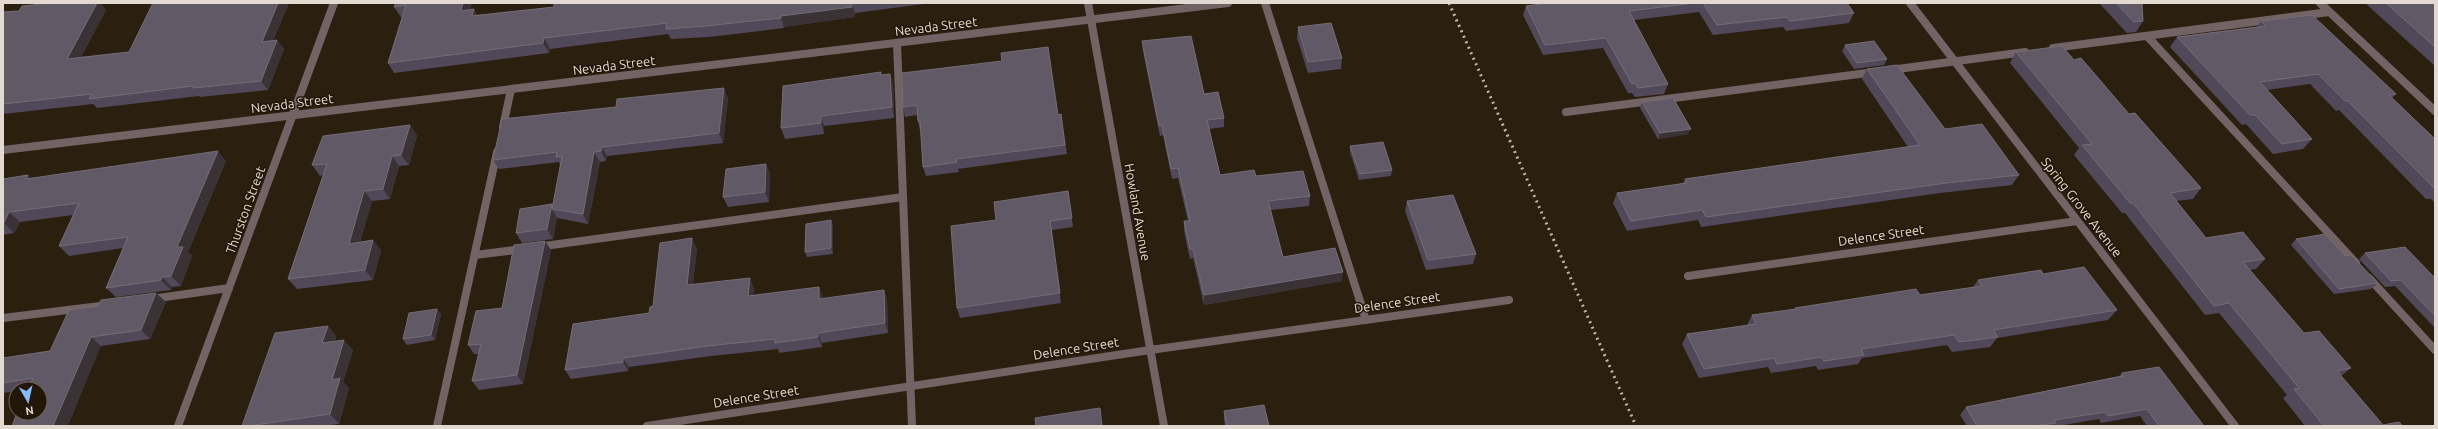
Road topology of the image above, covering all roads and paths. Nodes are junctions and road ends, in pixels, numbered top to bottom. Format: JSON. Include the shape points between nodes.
{"nodes":[{"id":1,"x":334,"y":3,"type":"edge"},
{"id":2,"x":1088,"y":3,"type":"edge"},
{"id":3,"x":1228,"y":3,"type":"edge"},
{"id":4,"x":1265,"y":3,"type":"edge"},
{"id":5,"x":1910,"y":3,"type":"edge"},
{"id":6,"x":2320,"y":3,"type":"edge"},
{"id":7,"x":2329,"y":12,"type":"junction"},
{"id":8,"x":1090,"y":19,"type":"junction"},
{"id":9,"x":2147,"y":36,"type":"junction"},
{"id":10,"x":898,"y":43,"type":"junction"},
{"id":11,"x":2047,"y":49,"type":"edge"},
{"id":12,"x":2031,"y":51,"type":"edge"},
{"id":13,"x":1954,"y":61,"type":"junction"},
{"id":14,"x":511,"y":89,"type":"junction"},
{"id":15,"x":2435,"y":111,"type":"edge"},
{"id":16,"x":1566,"y":112,"type":"dead end"},
{"id":17,"x":293,"y":115,"type":"junction"},
{"id":18,"x":3,"y":150,"type":"edge"},
{"id":19,"x":903,"y":197,"type":"junction"},
{"id":20,"x":2077,"y":220,"type":"junction"},
{"id":21,"x":475,"y":256,"type":"junction"},
{"id":22,"x":1688,"y":276,"type":"dead end"},
{"id":23,"x":230,"y":288,"type":"junction"},
{"id":24,"x":144,"y":300,"type":"edge"},
{"id":25,"x":1509,"y":300,"type":"dead end"},
{"id":26,"x":120,"y":303,"type":"edge"},
{"id":27,"x":3,"y":318,"type":"edge"},
{"id":28,"x":1366,"y":320,"type":"junction"},
{"id":29,"x":1150,"y":350,"type":"junction"},
{"id":30,"x":2435,"y":350,"type":"edge"},
{"id":31,"x":909,"y":386,"type":"junction"},
{"id":32,"x":178,"y":426,"type":"edge"},
{"id":33,"x":437,"y":426,"type":"edge"},
{"id":34,"x":647,"y":426,"type":"edge"},
{"id":35,"x":912,"y":426,"type":"edge"},
{"id":36,"x":1164,"y":426,"type":"edge"},
{"id":37,"x":2232,"y":426,"type":"edge"}],
"edges":[{"from":1,"to":17,"type":"street","name":"Thurston Street"},
{"from":2,"to":8,"type":"street","name":"Howland Avenue"},
{"from":3,"to":8,"type":"street","name":"Nevada Street"},
{"from":4,"to":28,"type":"street"},
{"from":5,"to":13,"type":"street","name":"Spring Grove Avenue"},
{"from":6,"to":7,"type":"street"},
{"from":7,"to":9,"type":"street"},
{"from":7,"to":15,"type":"street"},
{"from":8,"to":10,"type":"street","name":"Nevada Street"},
{"from":8,"to":29,"type":"street","name":"Howland Avenue"},
{"from":9,"to":11,"type":"street"},
{"from":9,"to":30,"type":"street"},
{"from":10,"to":14,"type":"street","name":"Nevada Street"},
{"from":10,"to":19,"type":"street"},
{"from":12,"to":13,"type":"street"},
{"from":13,"to":16,"type":"street"},
{"from":13,"to":20,"type":"street","name":"Spring Grove Avenue"},
{"from":14,"to":17,"type":"street","name":"Nevada Street"},
{"from":14,"to":21,"type":"street"},
{"from":17,"to":18,"type":"street","name":"Nevada Street"},
{"from":17,"to":23,"type":"street","name":"Thurston Street"},
{"from":19,"to":21,"type":"street"},
{"from":19,"to":31,"type":"street"},
{"from":20,"to":22,"type":"street","name":"Delence Street"},
{"from":20,"to":37,"type":"street","name":"Spring Grove Avenue"},
{"from":21,"to":33,"type":"street"},
{"from":23,"to":24,"type":"street"},
{"from":23,"to":32,"type":"street","name":"Thurston Street"},
{"from":25,"to":28,"type":"street","name":"Delence Street"},
{"from":26,"to":27,"type":"street"},
{"from":28,"to":29,"type":"street","name":"Delence Street"},
{"from":29,"to":31,"type":"street","name":"Delence Street"},
{"from":29,"to":36,"type":"street","name":"Howland Avenue"},
{"from":31,"to":34,"type":"street","name":"Delence Street"},
{"from":31,"to":35,"type":"street"}]}
